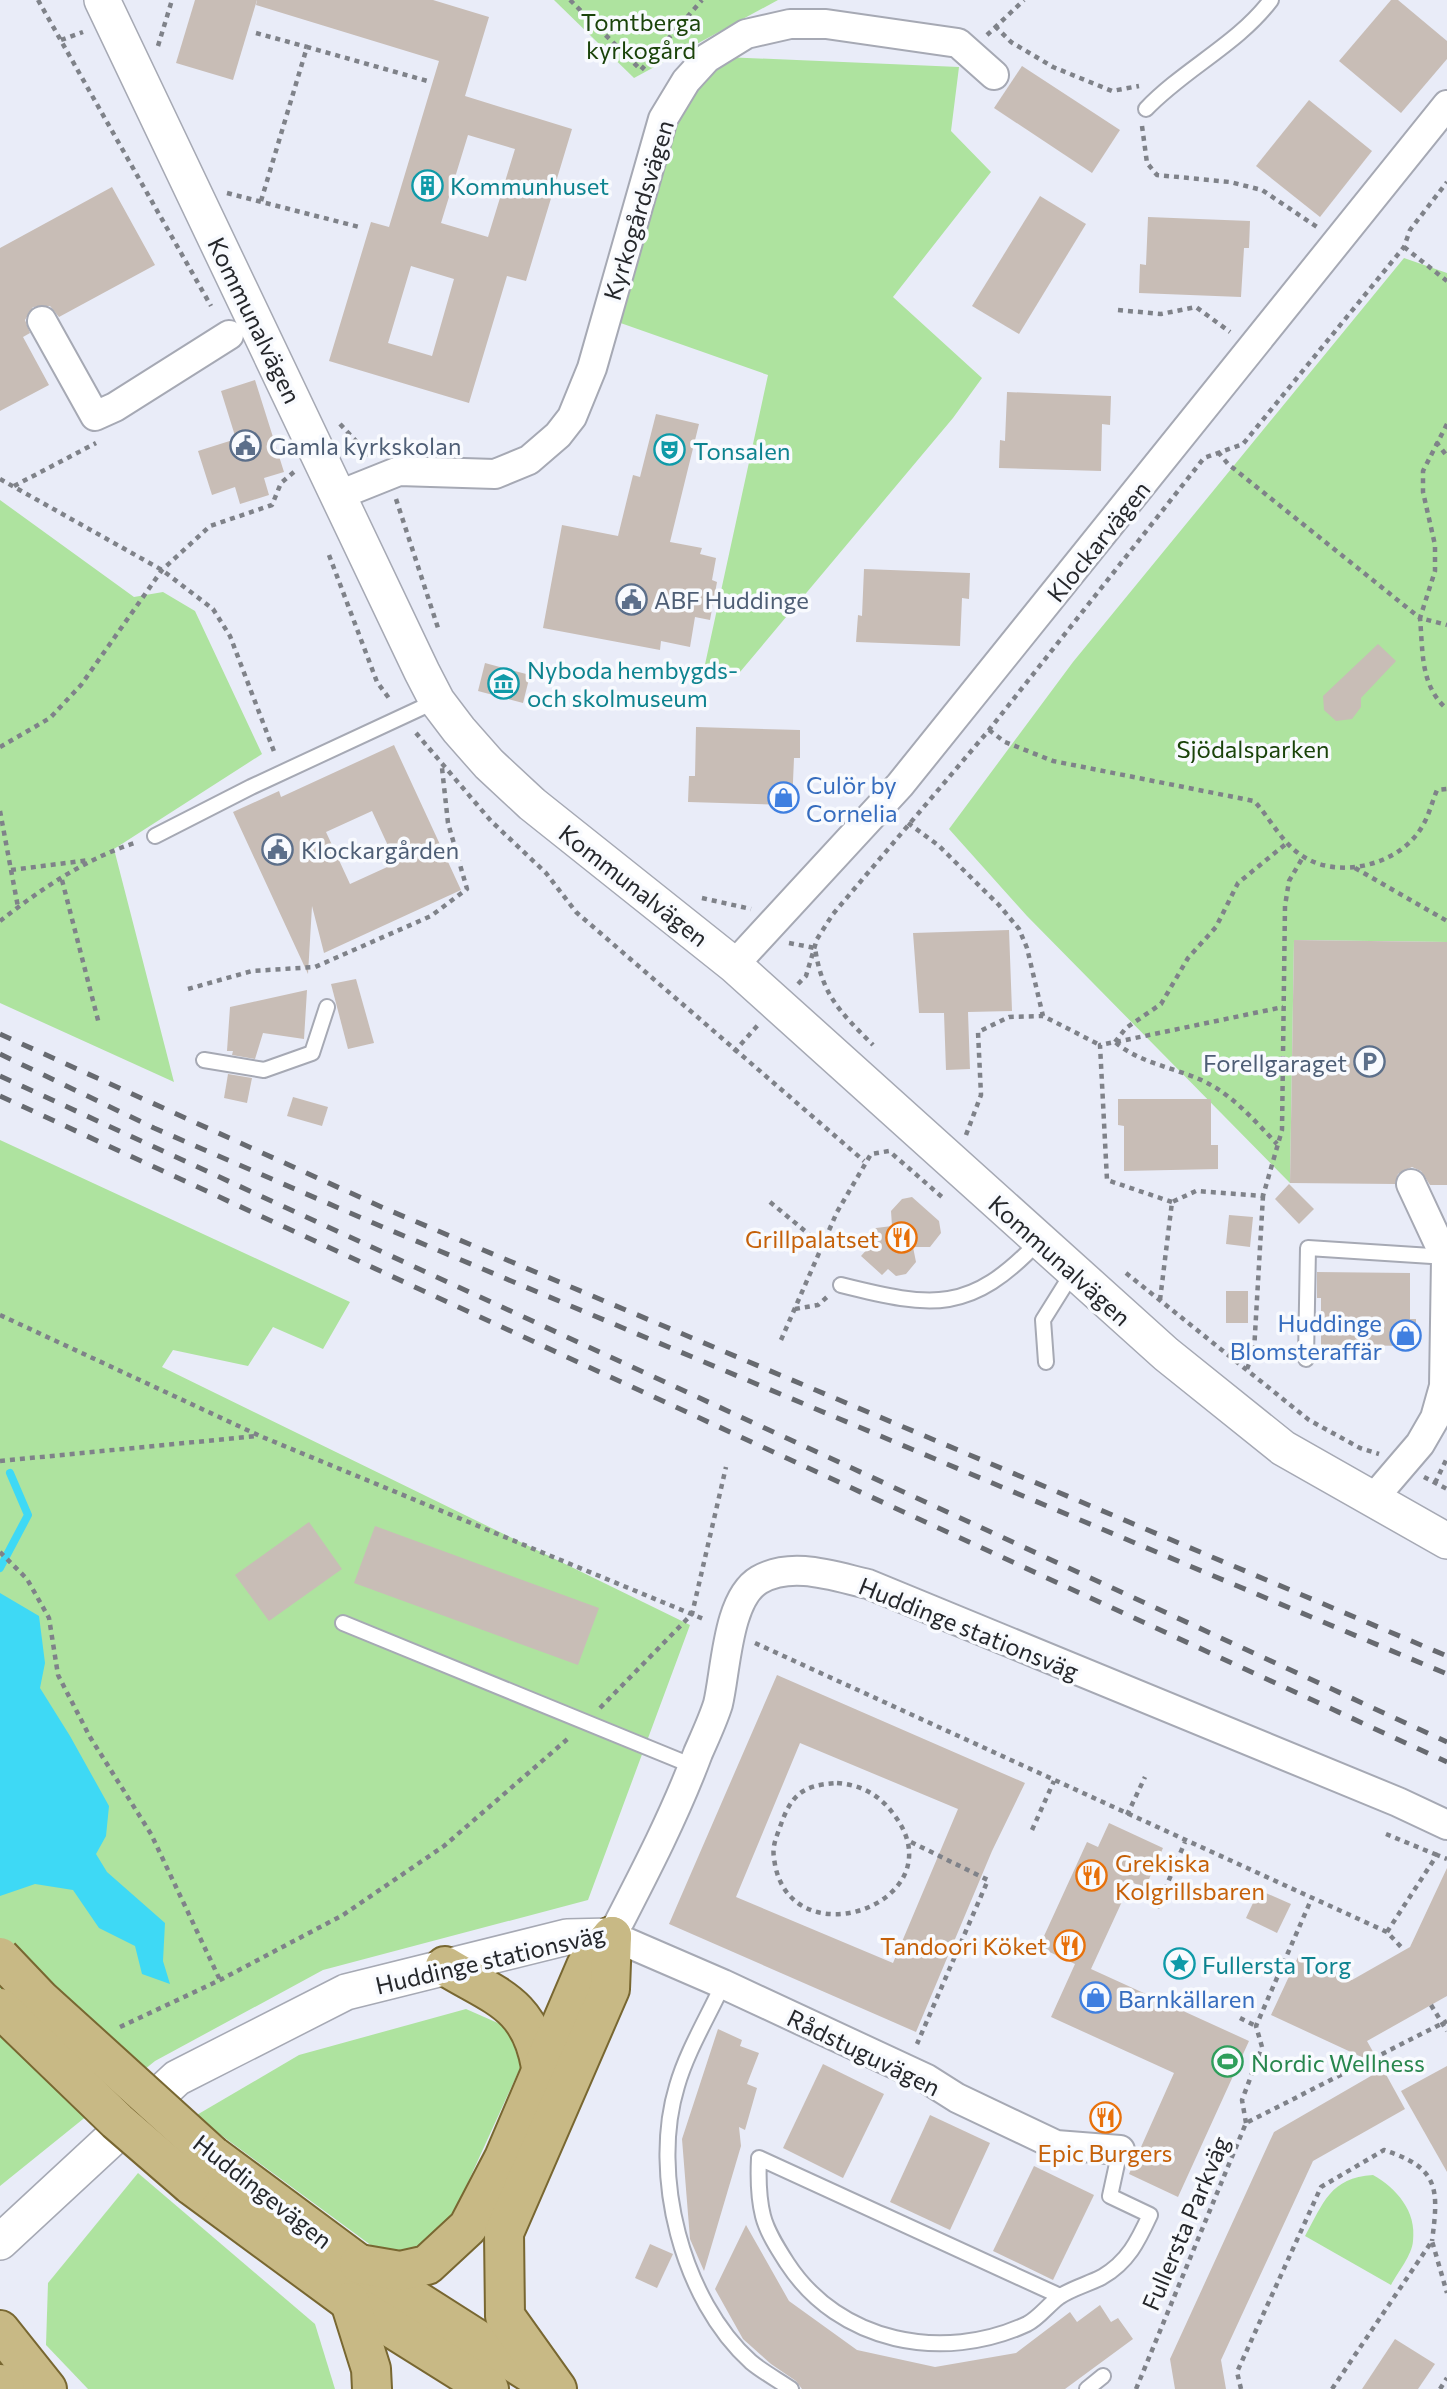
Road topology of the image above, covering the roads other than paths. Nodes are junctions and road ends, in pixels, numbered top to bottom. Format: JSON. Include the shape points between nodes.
{"nodes":[{"id":1,"x":102,"y":0,"type":"edge"},
{"id":2,"x":1271,"y":0,"type":"edge"},
{"id":3,"x":994,"y":75,"type":"dead end"},
{"id":4,"x":1447,"y":105,"type":"edge"},
{"id":5,"x":1146,"y":109,"type":"dead end"},
{"id":6,"x":42,"y":321,"type":"dead end"},
{"id":7,"x":229,"y":335,"type":"dead end"},
{"id":8,"x":339,"y":495,"type":"junction"},
{"id":9,"x":437,"y":701,"type":"junction"},
{"id":10,"x":155,"y":836,"type":"road end"},
{"id":11,"x":734,"y":965,"type":"junction"},
{"id":12,"x":327,"y":1007,"type":"dead end"},
{"id":13,"x":204,"y":1060,"type":"dead end"},
{"id":14,"x":1411,"y":1184,"type":"dead end"},
{"id":15,"x":1039,"y":1241,"type":"junction"},
{"id":16,"x":1446,"y":1258,"type":"edge"},
{"id":17,"x":1073,"y":1272,"type":"junction"},
{"id":18,"x":841,"y":1285,"type":"road end"},
{"id":19,"x":1306,"y":1359,"type":"dead end"},
{"id":20,"x":1046,"y":1362,"type":"dead end"},
{"id":21,"x":1372,"y":1500,"type":"junction"},
{"id":22,"x":1447,"y":1541,"type":"edge"},
{"id":23,"x":343,"y":1623,"type":"dead end"},
{"id":24,"x":693,"y":1766,"type":"junction"},
{"id":25,"x":1447,"y":1825,"type":"edge"},
{"id":26,"x":612,"y":1936,"type":"junction"},
{"id":27,"x":0,"y":1957,"type":"edge"},
{"id":28,"x":445,"y":1966,"type":"junction"},
{"id":29,"x":723,"y":1984,"type":"junction"},
{"id":30,"x":0,"y":2008,"type":"edge"},
{"id":31,"x":541,"y":2067,"type":"junction"},
{"id":32,"x":1120,"y":2150,"type":"joint"},
{"id":33,"x":202,"y":2170,"type":"junction"},
{"id":34,"x":0,"y":2242,"type":"edge"},
{"id":35,"x":359,"y":2264,"type":"junction"},
{"id":36,"x":1060,"y":2296,"type":"junction"},
{"id":37,"x":350,"y":2302,"type":"junction"},
{"id":38,"x":0,"y":2330,"type":"edge"},
{"id":39,"x":1103,"y":2376,"type":"dead end"},
{"id":40,"x":0,"y":2384,"type":"edge"},
{"id":41,"x":5,"y":2389,"type":"edge"},
{"id":42,"x":47,"y":2389,"type":"edge"},
{"id":43,"x":372,"y":2389,"type":"edge"},
{"id":44,"x":489,"y":2389,"type":"edge"},
{"id":45,"x":556,"y":2389,"type":"edge"},
{"id":46,"x":791,"y":2389,"type":"edge"},
{"id":47,"x":1087,"y":2389,"type":"edge"}],
"edges":[{"from":1,"to":8,"type":"street","name":"Kommunalvägen"},
{"from":2,"to":5,"type":"lane"},
{"from":3,"to":8,"type":"street","name":"Kyrkogårdsvägen","via":[[958,43],[826,24],[790,23],[746,34],[707,58],[686,81],[663,119],[592,368],[565,426],[529,460],[495,474],[399,471]]},
{"from":4,"to":11,"type":"street","name":"Klockarvägen","via":[[900,785]]},
{"from":6,"to":7,"type":"street","name":"Kommunalvägen","via":[[94,416]]},
{"from":8,"to":9,"type":"street","name":"Kommunalvägen"},
{"from":9,"to":10,"type":"lane"},
{"from":9,"to":11,"type":"street","name":"Kommunalvägen","via":[[489,764],[532,804]]},
{"from":11,"to":15,"type":"street","name":"Kommunalvägen"},
{"from":12,"to":13,"type":"lane","via":[[312,1053],[264,1070]]},
{"from":14,"to":16,"type":"street"},
{"from":15,"to":17,"type":"street","name":"Kommunalvägen"},
{"from":15,"to":18,"type":"lane","via":[[993,1284],[955,1300],[897,1300]]},
{"from":16,"to":19,"type":"lane","via":[[1308,1248]]},
{"from":16,"to":21,"type":"street","via":[[1444,1386],[1435,1418],[1420,1444]]},
{"from":17,"to":20,"type":"lane","via":[[1043,1320]]},
{"from":17,"to":21,"type":"street","name":"Kommunalvägen","via":[[1283,1448]]},
{"from":21,"to":22,"type":"street","name":"Kommunalvägen"},
{"from":23,"to":24,"type":"lane"},
{"from":24,"to":25,"type":"street","name":"Huddinge stationsväg","via":[[718,1704],[730,1632],[743,1599],[757,1581],[780,1572],[810,1571],[867,1584]]},
{"from":24,"to":26,"type":"street","name":"Huddinge stationsväg","via":[[669,1827]]},
{"from":26,"to":28,"type":"street","name":"Huddinge stationsväg","via":[[568,1937]]},
{"from":26,"to":29,"type":"street","name":"Rådstuguvägen"},
{"from":26,"to":31,"type":"main road","via":[[586,1966]]},
{"from":26,"to":45,"type":"main road","via":[[610,1989],[504,2232],[505,2316]]},
{"from":27,"to":33,"type":"main road","name":"Huddingevägen","bridge":true},
{"from":28,"to":31,"type":"main road","via":[[517,2009],[536,2039]]},
{"from":28,"to":34,"type":"street","name":"Huddinge stationsväg","via":[[346,1992],[177,2078]]},
{"from":29,"to":32,"type":"street","name":"Rådstuguvägen","via":[[1056,2145]]},
{"from":29,"to":46,"type":"lane","via":[[677,2086],[669,2135],[671,2206],[686,2261],[716,2318],[751,2361]]},
{"from":30,"to":33,"type":"main road","name":"Huddingevägen","bridge":true,"via":[[117,2121]]},
{"from":31,"to":35,"type":"main road","via":[[504,2158],[468,2227],[426,2265],[400,2271]]},
{"from":32,"to":36,"type":"lane","via":[[1110,2196],[1150,2215],[1134,2252],[1105,2276]]},
{"from":33,"to":35,"type":"main road","name":"Huddingevägen"},
{"from":33,"to":37,"type":"main road","name":"Huddingevägen"},
{"from":35,"to":45,"type":"main road","name":"Huddingevägen"},
{"from":36,"to":36,"type":"lane","via":[[1030,2323],[984,2340],[947,2346],[901,2341],[845,2321],[812,2295],[778,2250],[763,2219],[759,2158]]},
{"from":37,"to":43,"type":"main road","via":[[371,2369]]},
{"from":37,"to":44,"type":"main road","name":"Huddingevägen"},
{"from":38,"to":42,"type":"main road"},
{"from":39,"to":47,"type":"lane"},
{"from":40,"to":41,"type":"main road"}]}
